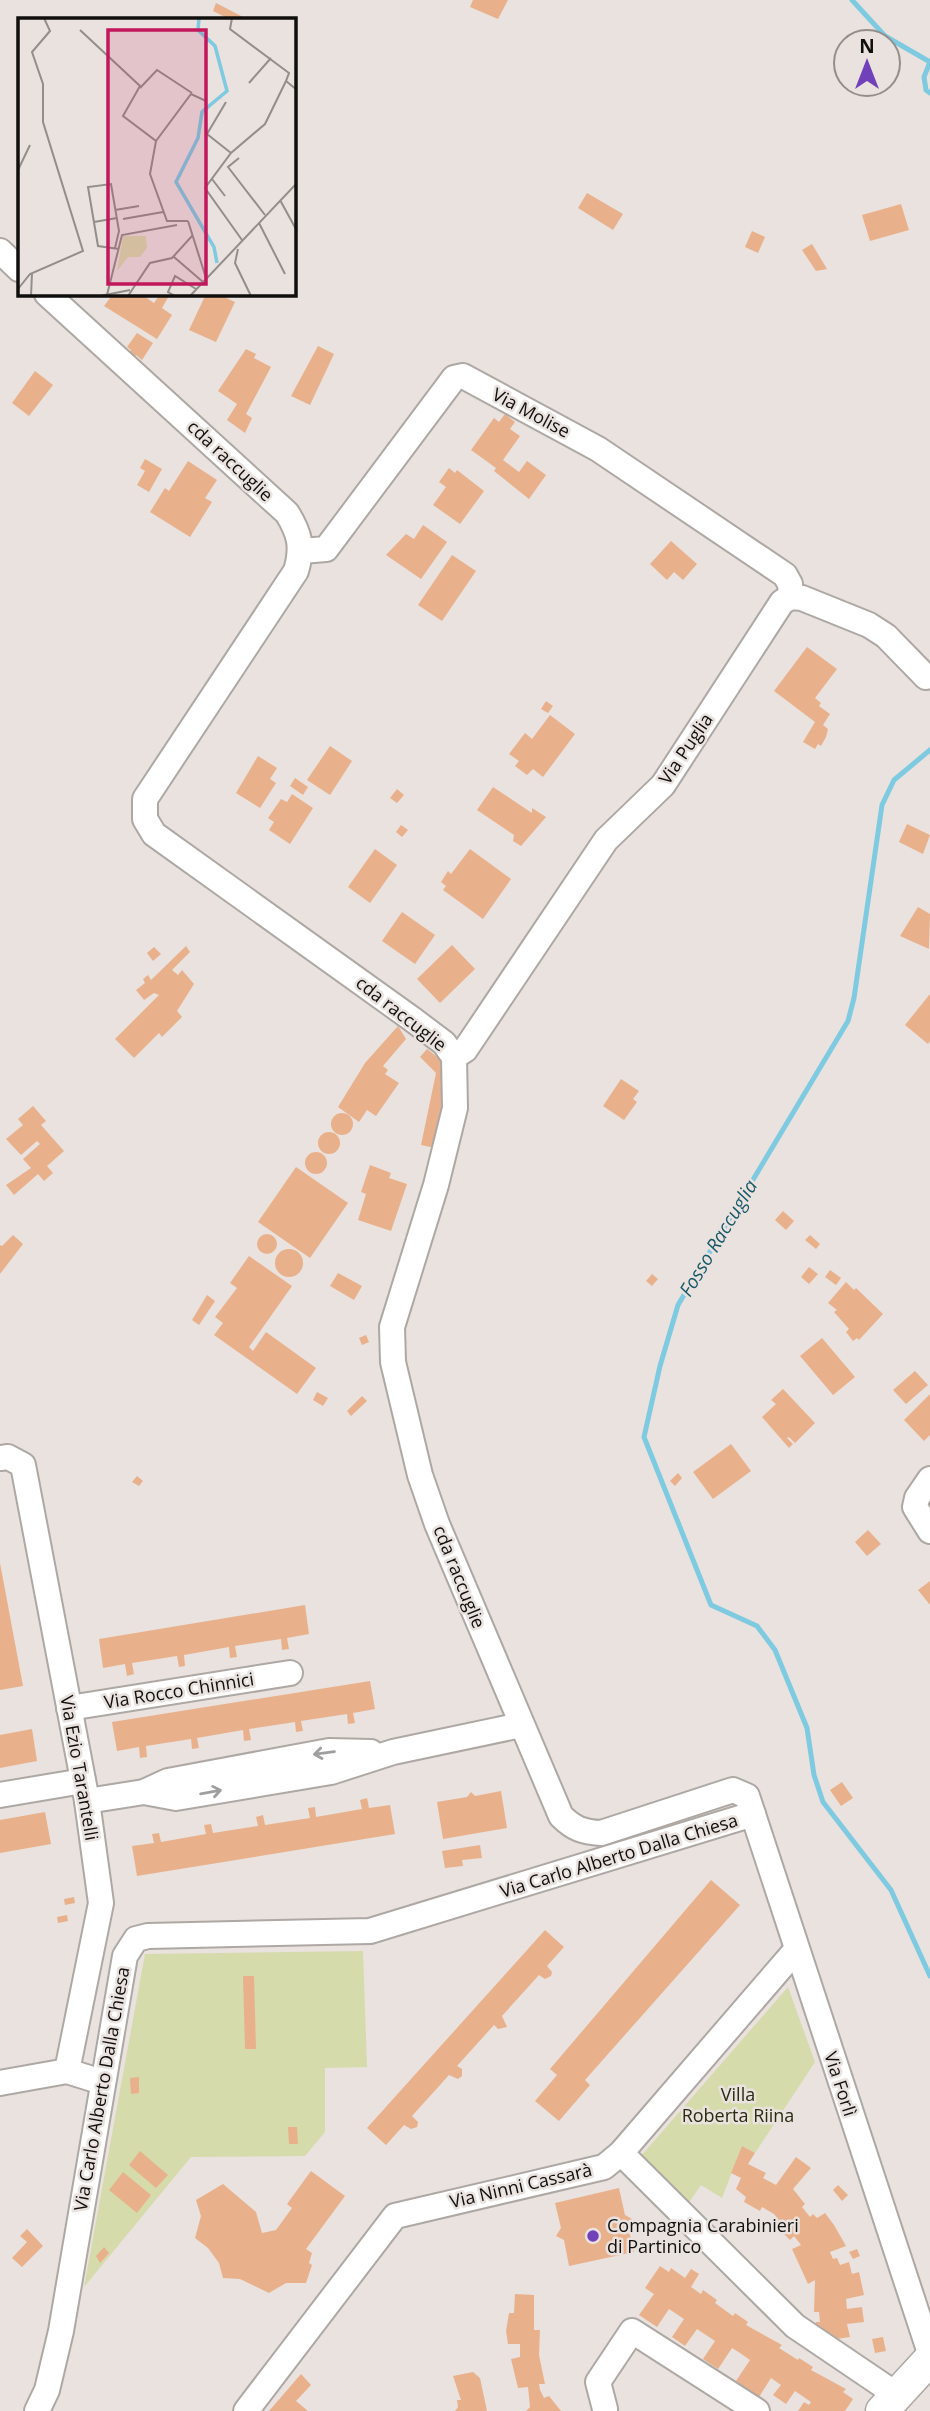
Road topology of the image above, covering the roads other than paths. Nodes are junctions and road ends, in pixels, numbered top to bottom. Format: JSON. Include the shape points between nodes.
{"nodes":[{"id":1,"x":0,"y":251,"type":"edge"},
{"id":2,"x":18,"y":268,"type":"edge"},
{"id":3,"x":49,"y":296,"type":"edge"},
{"id":4,"x":302,"y":551,"type":"junction"},
{"id":5,"x":791,"y":597,"type":"junction"},
{"id":6,"x":926,"y":677,"type":"dead end"},
{"id":7,"x":454,"y":1057,"type":"junction"},
{"id":8,"x":12,"y":1461,"type":"edge"},
{"id":9,"x":930,"y":1479,"type":"edge"},
{"id":10,"x":930,"y":1531,"type":"edge"},
{"id":11,"x":290,"y":1673,"type":"dead end"},
{"id":12,"x":69,"y":1708,"type":"junction"},
{"id":13,"x":520,"y":1725,"type":"junction"},
{"id":14,"x":85,"y":1791,"type":"junction"},
{"id":15,"x":0,"y":1795,"type":"edge"},
{"id":16,"x":753,"y":1814,"type":"junction"},
{"id":17,"x":796,"y":1950,"type":"junction"},
{"id":18,"x":67,"y":2071,"type":"junction"},
{"id":19,"x":102,"y":2082,"type":"junction"},
{"id":20,"x":0,"y":2083,"type":"edge"},
{"id":21,"x":621,"y":2154,"type":"junction"},
{"id":22,"x":930,"y":2353,"type":"edge"},
{"id":23,"x":930,"y":2359,"type":"edge"},
{"id":24,"x":722,"y":2402,"type":"edge"},
{"id":25,"x":889,"y":2403,"type":"edge"},
{"id":26,"x":607,"y":2410,"type":"edge"},
{"id":27,"x":37,"y":2411,"type":"edge"},
{"id":28,"x":246,"y":2411,"type":"edge"},
{"id":29,"x":757,"y":2411,"type":"edge"}],
"edges":[{"from":1,"to":2,"type":"street"},
{"from":3,"to":4,"type":"street","name":"cda raccuglie","via":[[286,513],[298,531]]},
{"from":4,"to":5,"type":"street","name":"Via Molise","via":[[326,550],[454,378],[463,376],[598,449],[664,493],[785,575]]},
{"from":4,"to":7,"type":"street","name":"cda raccuglie","via":[[296,570],[145,799],[145,819],[154,834],[412,1019],[444,1043]]},
{"from":5,"to":6,"type":"street","via":[[869,625]]},
{"from":5,"to":7,"type":"street","name":"Via Puglia","via":[[782,602],[663,785],[606,840],[465,1050]]},
{"from":7,"to":13,"type":"street","name":"cda raccuglie","via":[[455,1108],[392,1327],[393,1362],[420,1475],[437,1524]]},
{"from":8,"to":12,"type":"street","name":"Via Ezio Tarantelli"},
{"from":9,"to":10,"type":"street","via":[[915,1507]]},
{"from":11,"to":12,"type":"street","name":"Via Rocco Chinnici"},
{"from":12,"to":14,"type":"street","name":"Via Ezio Tarantelli"},
{"from":13,"to":14,"type":"street","via":[[393,1752],[328,1751],[168,1781],[144,1792]]},
{"from":13,"to":16,"type":"street","name":"cda raccuglie","via":[[561,1816],[584,1832],[601,1833],[733,1790],[747,1796]]},
{"from":14,"to":15,"type":"street"},
{"from":14,"to":18,"type":"street","name":"Via Ezio Tarantelli","via":[[101,1903]]},
{"from":16,"to":17,"type":"street","name":"Via Forlì"},
{"from":16,"to":19,"type":"street","name":"Via Carlo Alberto Dalla Chiesa","via":[[370,1931],[136,1939],[125,1956]]},
{"from":17,"to":21,"type":"street","name":"Via Ninni Cassarà"},
{"from":17,"to":22,"type":"street","name":"Via Forlì"},
{"from":18,"to":19,"type":"street"},
{"from":18,"to":20,"type":"street"},
{"from":19,"to":27,"type":"street","name":"Via Carlo Alberto Dalla Chiesa","via":[[61,2332]]},
{"from":21,"to":25,"type":"street","via":[[795,2326]]},
{"from":21,"to":28,"type":"street","name":"Via Ninni Cassarà","via":[[604,2167],[395,2216]]},
{"from":23,"to":25,"type":"main road"},
{"from":24,"to":26,"type":"street","via":[[632,2332],[598,2382]]},
{"from":24,"to":29,"type":"street"}]}
